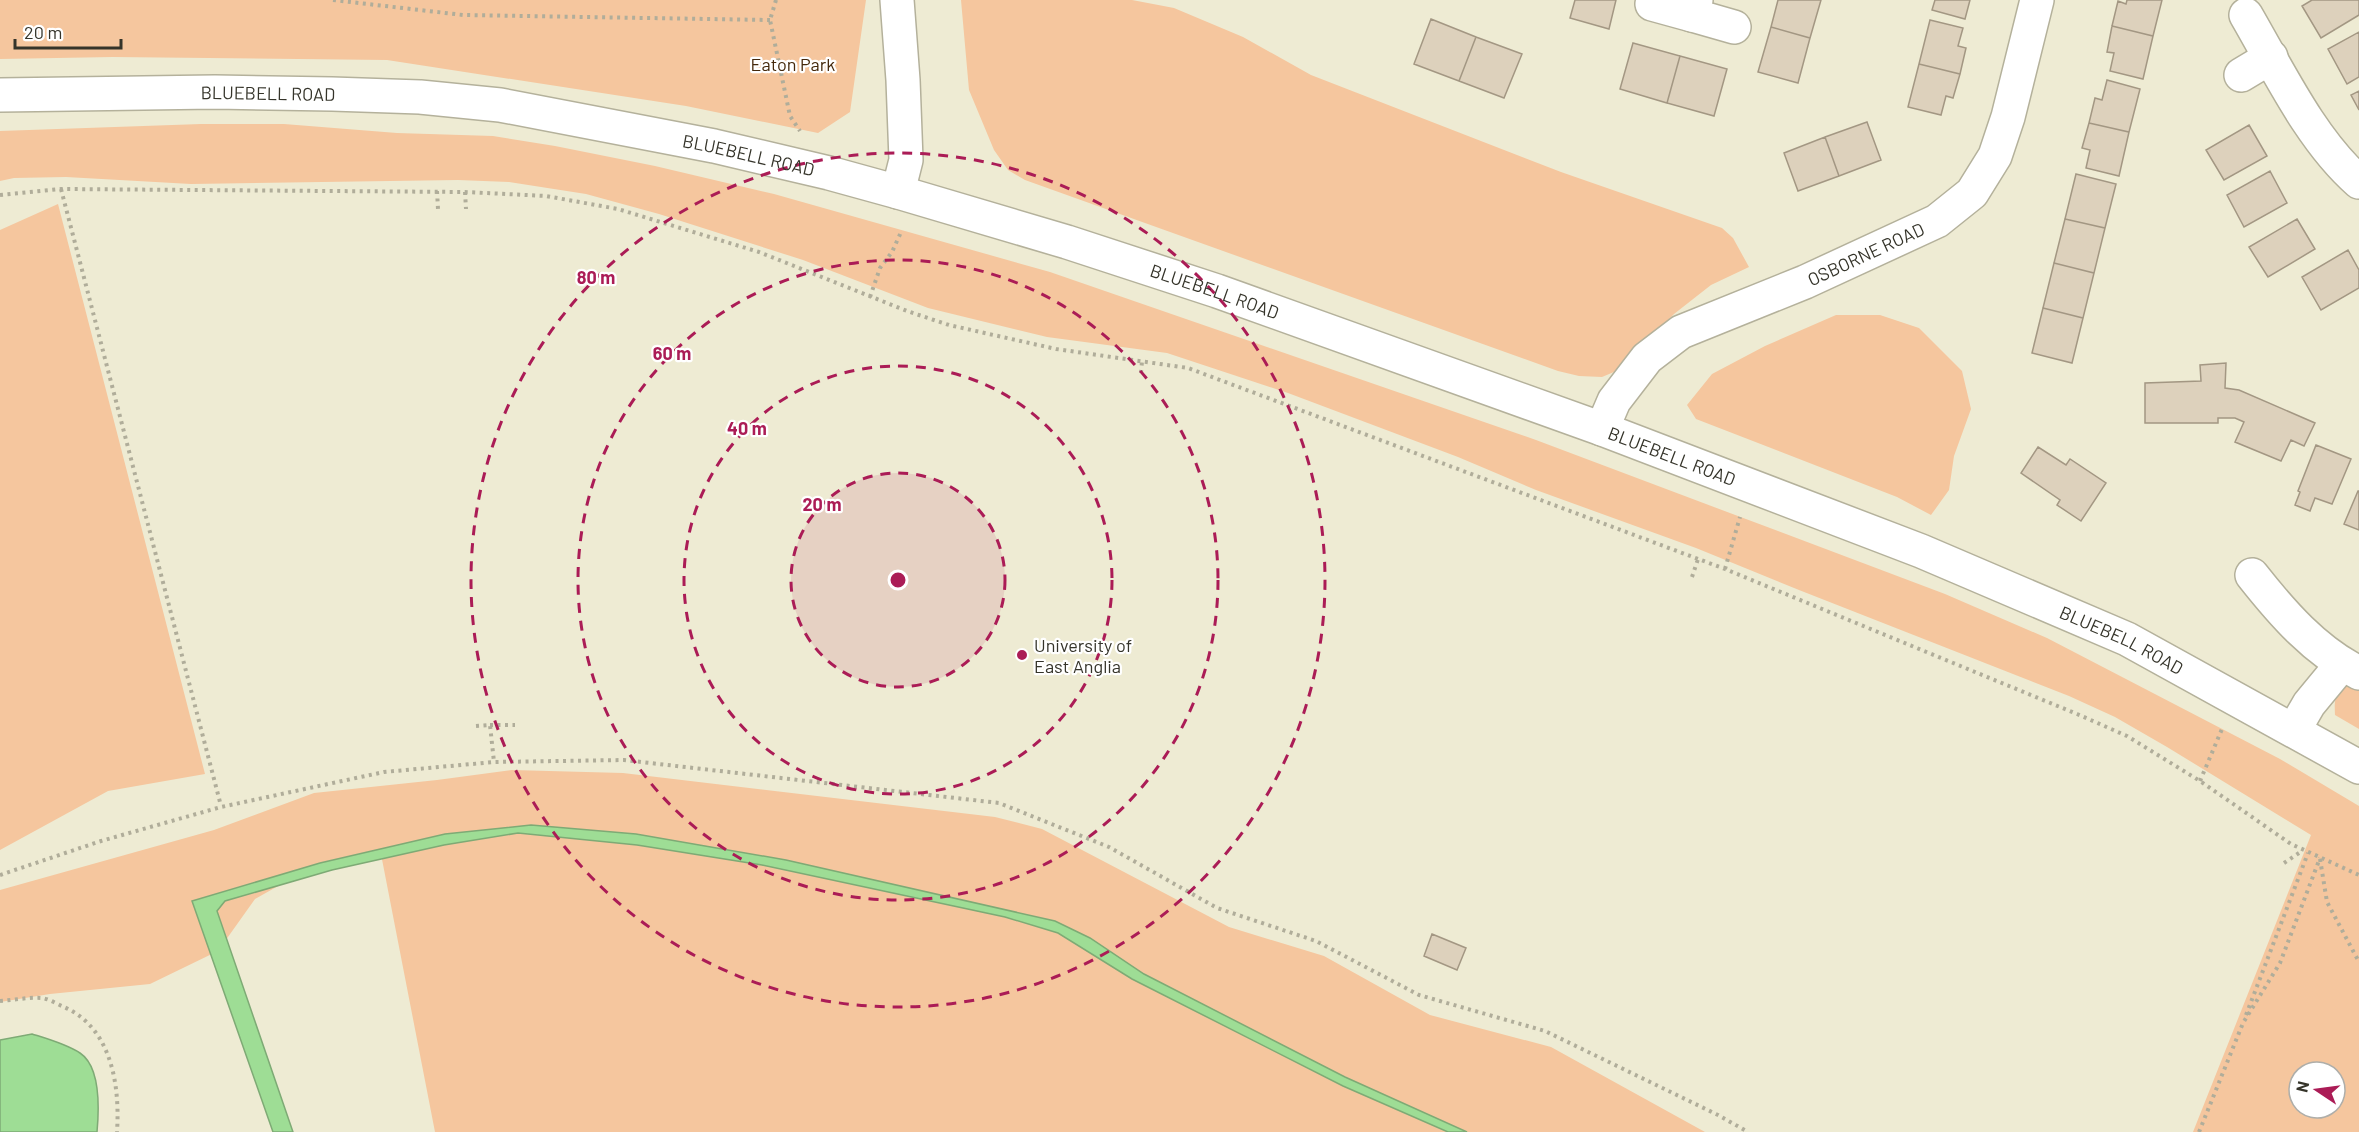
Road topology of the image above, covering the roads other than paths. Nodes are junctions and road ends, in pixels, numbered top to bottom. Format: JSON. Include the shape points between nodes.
{"nodes":[{"id":1,"x":897,"y":0,"type":"edge"},
{"id":2,"x":2037,"y":0,"type":"edge"},
{"id":3,"x":1652,"y":4,"type":"dead end"},
{"id":4,"x":1694,"y":8,"type":"edge"},
{"id":5,"x":2246,"y":15,"type":"dead end"},
{"id":6,"x":1734,"y":27,"type":"dead end"},
{"id":7,"x":2271,"y":57,"type":"junction"},
{"id":8,"x":2241,"y":75,"type":"dead end"},
{"id":9,"x":0,"y":95,"type":"edge"},
{"id":10,"x":2359,"y":182,"type":"edge"},
{"id":11,"x":898,"y":192,"type":"junction"},
{"id":12,"x":1602,"y":429,"type":"junction"},
{"id":13,"x":2252,"y":575,"type":"dead end"},
{"id":14,"x":2350,"y":668,"type":"edge"},
{"id":15,"x":2294,"y":730,"type":"junction"},
{"id":16,"x":2359,"y":767,"type":"edge"}],
"edges":[{"from":1,"to":11,"type":"street","via":[[906,160]]},
{"from":2,"to":12,"type":"street","name":"OSBORNE ROAD","via":[[1995,156],[1972,193],[1937,221],[1805,282],[1681,332],[1647,358],[1614,401]]},
{"from":3,"to":4,"type":"street"},
{"from":4,"to":6,"type":"street"},
{"from":5,"to":7,"type":"street"},
{"from":7,"to":8,"type":"street"},
{"from":7,"to":10,"type":"street","via":[[2314,129],[2340,165]]},
{"from":9,"to":11,"type":"street","name":"BLUEBELL ROAD","via":[[215,92],[420,97],[500,105],[714,146]]},
{"from":11,"to":12,"type":"street","name":"BLUEBELL ROAD","via":[[1218,291]]},
{"from":12,"to":15,"type":"street","name":"BLUEBELL ROAD","via":[[1932,556],[2127,639]]},
{"from":13,"to":14,"type":"street","via":[[2285,616]]},
{"from":14,"to":15,"type":"street","via":[[2309,704]]},
{"from":15,"to":16,"type":"street","name":"BLUEBELL ROAD"}]}
